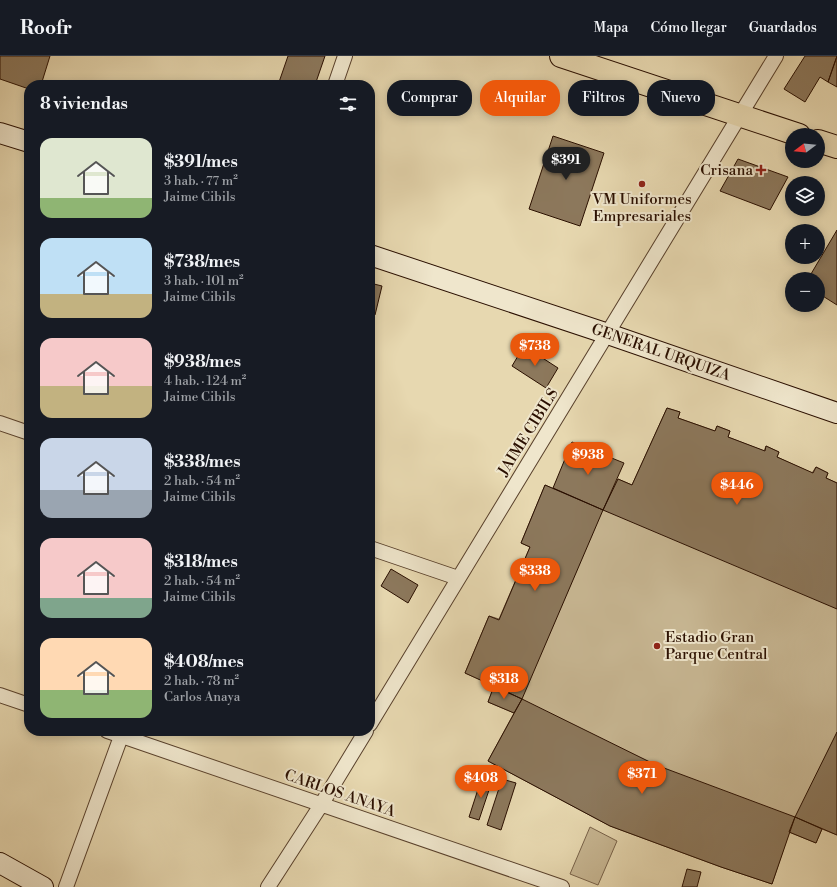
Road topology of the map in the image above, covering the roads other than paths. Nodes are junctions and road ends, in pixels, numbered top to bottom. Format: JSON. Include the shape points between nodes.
{"nodes":[{"id":1,"x":345,"y":56,"type":"edge"},
{"id":2,"x":561,"y":56,"type":"edge"},
{"id":3,"x":776,"y":56,"type":"edge"},
{"id":4,"x":337,"y":80,"type":"edge"},
{"id":5,"x":739,"y":115,"type":"junction"},
{"id":6,"x":785,"y":130,"type":"edge"},
{"id":7,"x":0,"y":133,"type":"edge"},
{"id":8,"x":24,"y":140,"type":"edge"},
{"id":9,"x":825,"y":144,"type":"edge"},
{"id":10,"x":837,"y":148,"type":"edge"},
{"id":11,"x":375,"y":257,"type":"edge"},
{"id":12,"x":608,"y":334,"type":"junction"},
{"id":13,"x":837,"y":413,"type":"edge"},
{"id":14,"x":0,"y":423,"type":"edge"},
{"id":15,"x":24,"y":430,"type":"edge"},
{"id":16,"x":375,"y":550,"type":"edge"},
{"id":17,"x":458,"y":578,"type":"junction"},
{"id":18,"x":0,"y":695,"type":"edge"},
{"id":19,"x":24,"y":703,"type":"edge"},
{"id":20,"x":375,"y":716,"type":"edge"},
{"id":21,"x":121,"y":736,"type":"edge"},
{"id":22,"x":130,"y":736,"type":"edge"},
{"id":23,"x":363,"y":736,"type":"edge"},
{"id":24,"x":321,"y":805,"type":"junction"},
{"id":25,"x":0,"y":863,"type":"edge"},
{"id":26,"x":43,"y":887,"type":"edge"},
{"id":27,"x":66,"y":887,"type":"edge"},
{"id":28,"x":268,"y":887,"type":"edge"},
{"id":29,"x":562,"y":887,"type":"edge"}],
"edges":[{"from":1,"to":4,"type":"street"},
{"from":2,"to":5,"type":"main road"},
{"from":3,"to":5,"type":"street","name":"JAIME CIBILS"},
{"from":5,"to":6,"type":"main road"},
{"from":5,"to":12,"type":"street","name":"JAIME CIBILS"},
{"from":7,"to":8,"type":"street"},
{"from":9,"to":10,"type":"main road"},
{"from":11,"to":12,"type":"street","name":"GENERAL URQUIZA"},
{"from":12,"to":13,"type":"street","name":"GENERAL URQUIZA"},
{"from":12,"to":17,"type":"street","name":"JAIME CIBILS"},
{"from":14,"to":15,"type":"street"},
{"from":16,"to":17,"type":"street"},
{"from":17,"to":20,"type":"street","name":"JAIME CIBILS"},
{"from":18,"to":19,"type":"street"},
{"from":21,"to":27,"type":"street"},
{"from":22,"to":24,"type":"street","name":"CARLOS ANAYA"},
{"from":23,"to":24,"type":"street"},
{"from":24,"to":28,"type":"street"},
{"from":24,"to":29,"type":"street","name":"CARLOS ANAYA"},
{"from":25,"to":26,"type":"street"}]}
